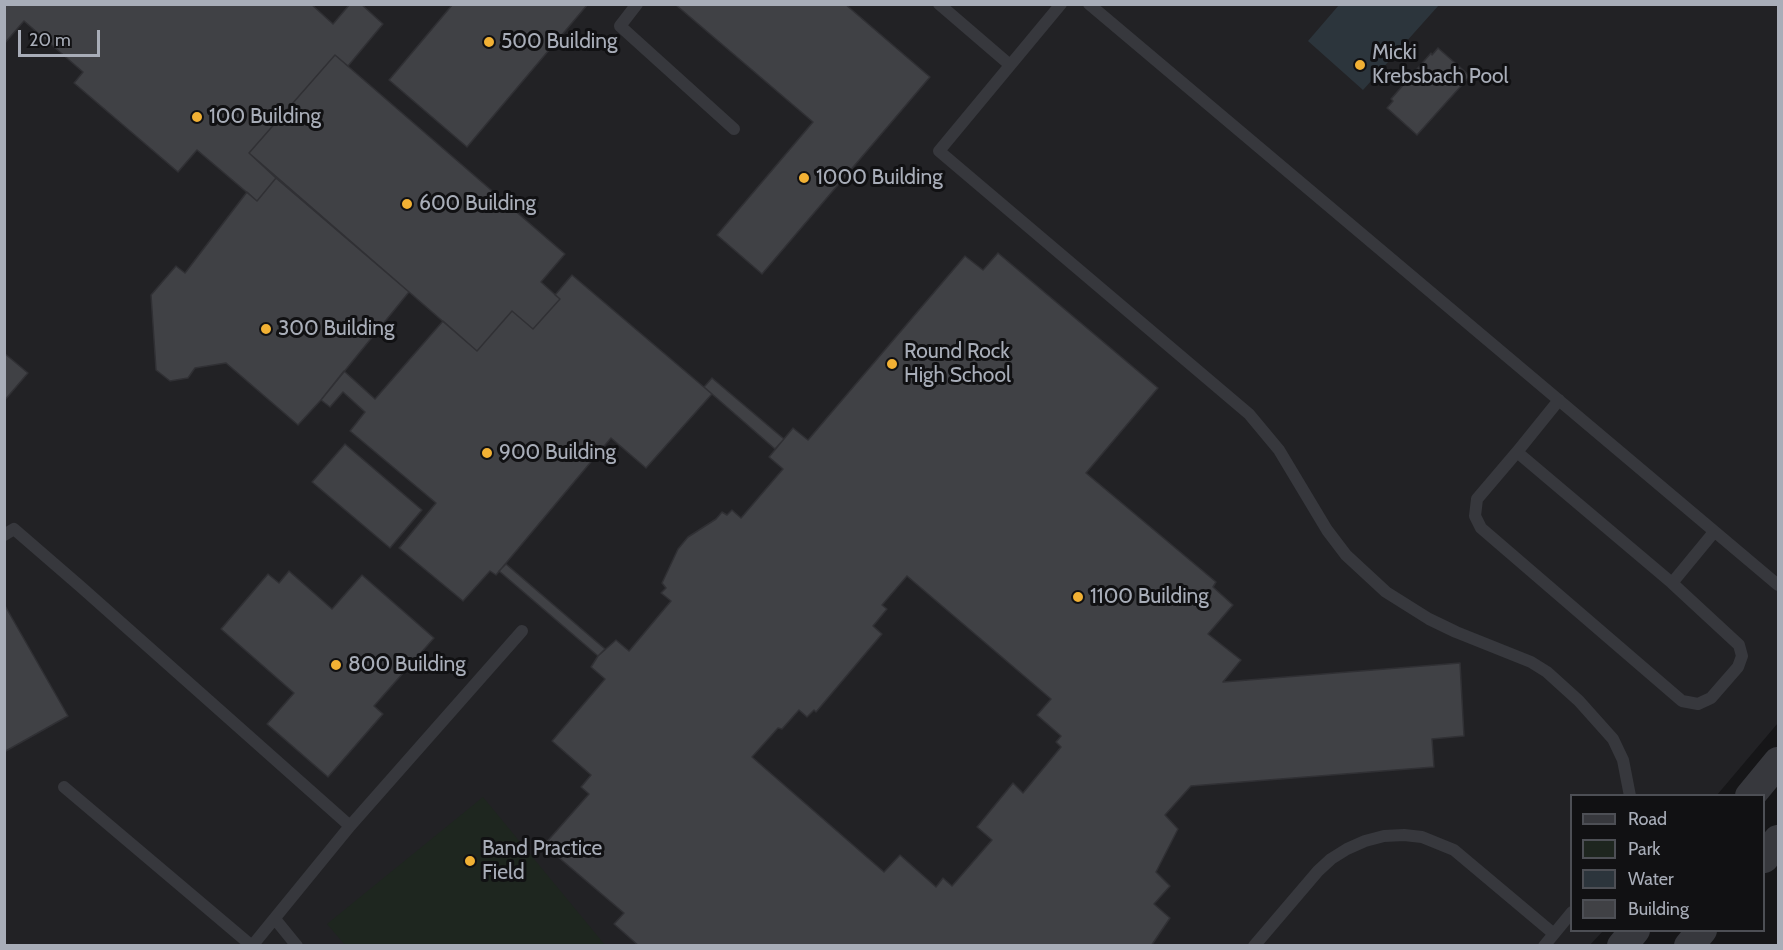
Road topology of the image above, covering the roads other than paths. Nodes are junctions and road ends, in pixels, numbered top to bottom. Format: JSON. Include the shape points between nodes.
{"nodes":[{"id":1,"x":637,"y":4,"type":"edge"},
{"id":2,"x":939,"y":4,"type":"edge"},
{"id":3,"x":1061,"y":4,"type":"edge"},
{"id":4,"x":1089,"y":4,"type":"edge"},
{"id":5,"x":1010,"y":64,"type":"junction"},
{"id":6,"x":734,"y":129,"type":"dead end"},
{"id":7,"x":1559,"y":400,"type":"junction"},
{"id":8,"x":1517,"y":452,"type":"junction"},
{"id":9,"x":1714,"y":532,"type":"junction"},
{"id":10,"x":4,"y":535,"type":"edge"},
{"id":11,"x":1672,"y":584,"type":"junction"},
{"id":12,"x":1779,"y":585,"type":"edge"},
{"id":13,"x":522,"y":631,"type":"dead end"},
{"id":14,"x":1779,"y":762,"type":"edge"},
{"id":15,"x":64,"y":787,"type":"dead end"},
{"id":16,"x":1630,"y":794,"type":"edge"},
{"id":17,"x":1751,"y":794,"type":"edge"},
{"id":18,"x":350,"y":826,"type":"junction"},
{"id":19,"x":1779,"y":840,"type":"edge"},
{"id":20,"x":1765,"y":857,"type":"edge"},
{"id":21,"x":1570,"y":914,"type":"edge"},
{"id":22,"x":275,"y":919,"type":"junction"},
{"id":23,"x":1633,"y":932,"type":"edge"},
{"id":24,"x":1700,"y":932,"type":"edge"},
{"id":25,"x":1554,"y":934,"type":"junction"},
{"id":26,"x":297,"y":945,"type":"edge"},
{"id":27,"x":1254,"y":945,"type":"edge"},
{"id":28,"x":1544,"y":945,"type":"edge"},
{"id":29,"x":1622,"y":945,"type":"edge"},
{"id":30,"x":1689,"y":945,"type":"edge"}],
"edges":[{"from":1,"to":6,"type":"lane","via":[[620,26]]},
{"from":2,"to":5,"type":"lane"},
{"from":3,"to":5,"type":"lane"},
{"from":4,"to":7,"type":"lane"},
{"from":5,"to":16,"type":"lane","via":[[939,151],[1249,414],[1279,450],[1346,555],[1386,592],[1429,619],[1530,662],[1579,701],[1613,739],[1623,760]]},
{"from":7,"to":8,"type":"lane"},
{"from":7,"to":9,"type":"lane"},
{"from":8,"to":11,"type":"lane"},
{"from":8,"to":11,"type":"lane","via":[[1477,499],[1474,516],[1481,528],[1682,701],[1698,705],[1711,698],[1742,656],[1739,645]]},
{"from":9,"to":11,"type":"lane"},
{"from":9,"to":12,"type":"lane"},
{"from":10,"to":18,"type":"lane","via":[[14,529]]},
{"from":13,"to":18,"type":"lane"},
{"from":14,"to":17,"type":"street"},
{"from":15,"to":22,"type":"lane","via":[[252,945]]},
{"from":18,"to":22,"type":"lane"},
{"from":19,"to":20,"type":"street"},
{"from":21,"to":25,"type":"lane"},
{"from":22,"to":26,"type":"lane"},
{"from":23,"to":29,"type":"street"},
{"from":24,"to":30,"type":"street"},
{"from":25,"to":27,"type":"lane","via":[[1454,850],[1422,837],[1404,835],[1365,841],[1331,860]]},
{"from":25,"to":28,"type":"lane"}]}
